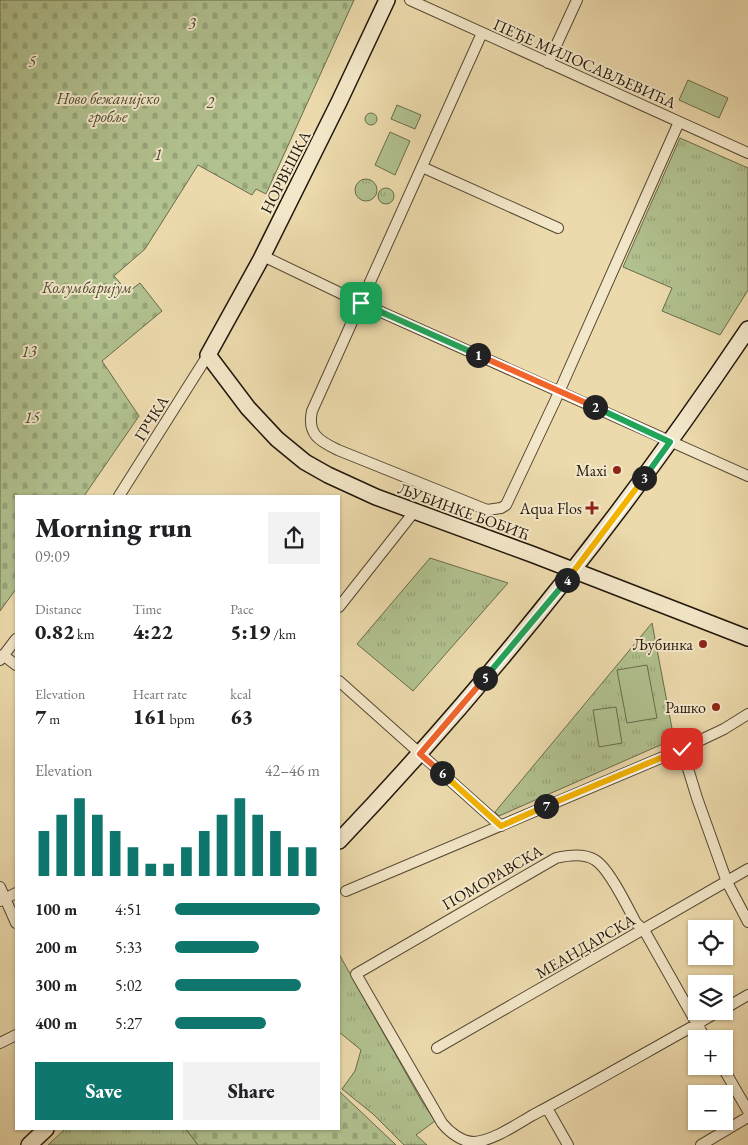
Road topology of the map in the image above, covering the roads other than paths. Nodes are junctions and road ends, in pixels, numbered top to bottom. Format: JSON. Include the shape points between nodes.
{"nodes":[{"id":1,"x":386,"y":0,"type":"edge"},
{"id":2,"x":410,"y":0,"type":"edge"},
{"id":3,"x":576,"y":0,"type":"edge"},
{"id":4,"x":482,"y":34,"type":"junction"},
{"id":5,"x":548,"y":63,"type":"junction"},
{"id":6,"x":680,"y":122,"type":"junction"},
{"id":7,"x":748,"y":153,"type":"edge"},
{"id":8,"x":422,"y":167,"type":"junction"},
{"id":9,"x":558,"y":228,"type":"dead end"},
{"id":10,"x":263,"y":256,"type":"junction"},
{"id":11,"x":361,"y":303,"type":"junction"},
{"id":12,"x":748,"y":329,"type":"edge"},
{"id":13,"x":208,"y":355,"type":"junction"},
{"id":14,"x":559,"y":391,"type":"junction"},
{"id":15,"x":670,"y":442,"type":"junction"},
{"id":16,"x":748,"y":476,"type":"edge"},
{"id":17,"x":120,"y":495,"type":"edge"},
{"id":18,"x":414,"y":512,"type":"junction"},
{"id":19,"x":574,"y":571,"type":"junction"},
{"id":20,"x":340,"y":606,"type":"edge"},
{"id":21,"x":748,"y":638,"type":"edge"},
{"id":22,"x":15,"y":640,"type":"edge"},
{"id":23,"x":2,"y":657,"type":"edge"},
{"id":24,"x":15,"y":664,"type":"edge"},
{"id":25,"x":340,"y":682,"type":"edge"},
{"id":26,"x":748,"y":714,"type":"edge"},
{"id":27,"x":682,"y":749,"type":"junction"},
{"id":28,"x":420,"y":754,"type":"junction"},
{"id":29,"x":501,"y":826,"type":"junction"},
{"id":30,"x":340,"y":840,"type":"edge"},
{"id":31,"x":748,"y":869,"type":"edge"},
{"id":32,"x":727,"y":882,"type":"junction"},
{"id":33,"x":0,"y":887,"type":"edge"},
{"id":34,"x":346,"y":891,"type":"dead end"},
{"id":35,"x":15,"y":893,"type":"edge"},
{"id":36,"x":3,"y":899,"type":"edge"},
{"id":37,"x":15,"y":921,"type":"edge"},
{"id":38,"x":748,"y":922,"type":"edge"},
{"id":39,"x":644,"y":930,"type":"junction"},
{"id":40,"x":748,"y":995,"type":"edge"},
{"id":41,"x":733,"y":1004,"type":"edge"},
{"id":42,"x":704,"y":1020,"type":"edge"},
{"id":43,"x":697,"y":1024,"type":"junction"},
{"id":44,"x":701,"y":1030,"type":"edge"},
{"id":45,"x":15,"y":1036,"type":"edge"},
{"id":46,"x":0,"y":1043,"type":"edge"},
{"id":47,"x":437,"y":1048,"type":"dead end"},
{"id":48,"x":727,"y":1075,"type":"edge"},
{"id":49,"x":547,"y":1108,"type":"junction"},
{"id":50,"x":748,"y":1111,"type":"edge"},
{"id":51,"x":748,"y":1117,"type":"edge"},
{"id":52,"x":45,"y":1130,"type":"edge"},
{"id":53,"x":29,"y":1145,"type":"edge"},
{"id":54,"x":568,"y":1145,"type":"edge"},
{"id":55,"x":700,"y":1145,"type":"edge"}],
"edges":[{"from":1,"to":10,"type":"main road","name":"НОРВЕШКА"},
{"from":2,"to":4,"type":"street","name":"ПЕЂЕ МИЛОСАВЉЕВИЋА"},
{"from":3,"to":5,"type":"street"},
{"from":4,"to":5,"type":"street","name":"ПЕЂЕ МИЛОСАВЉЕВИЋА"},
{"from":4,"to":8,"type":"street"},
{"from":5,"to":6,"type":"street","name":"ПЕЂЕ МИЛОСАВЉЕВИЋА"},
{"from":6,"to":7,"type":"street","name":"ПЕЂЕ МИЛОСАВЉЕВИЋА"},
{"from":6,"to":14,"type":"street"},
{"from":8,"to":9,"type":"street"},
{"from":8,"to":11,"type":"street"},
{"from":10,"to":11,"type":"street"},
{"from":10,"to":13,"type":"main road","name":"НОРВЕШКА"},
{"from":11,"to":14,"type":"street"},
{"from":11,"to":14,"type":"street","via":[[310,417],[311,428],[317,438],[338,450],[487,510],[501,508],[512,495]]},
{"from":12,"to":15,"type":"main road"},
{"from":13,"to":17,"type":"street","name":"ГРЧКА"},
{"from":13,"to":18,"type":"main road","name":"ЉУБИНКЕ БОБИЋ","via":[[263,425],[303,461],[346,484]]},
{"from":14,"to":15,"type":"street"},
{"from":15,"to":16,"type":"street"},
{"from":15,"to":19,"type":"main road"},
{"from":18,"to":19,"type":"main road","name":"ЉУБИНКЕ БОБИЋ"},
{"from":18,"to":20,"type":"street"},
{"from":19,"to":21,"type":"main road","name":"ЉУБИНКЕ БОБИЋ"},
{"from":19,"to":28,"type":"main road"},
{"from":22,"to":23,"type":"street"},
{"from":23,"to":24,"type":"street"},
{"from":25,"to":28,"type":"street"},
{"from":26,"to":27,"type":"street"},
{"from":27,"to":29,"type":"street"},
{"from":27,"to":32,"type":"street"},
{"from":28,"to":29,"type":"street"},
{"from":28,"to":30,"type":"main road"},
{"from":29,"to":34,"type":"street"},
{"from":31,"to":32,"type":"street","name":"МЕАНДАРСКА"},
{"from":32,"to":38,"type":"street"},
{"from":32,"to":39,"type":"street","name":"МЕАНДАРСКА"},
{"from":33,"to":36,"type":"street"},
{"from":35,"to":36,"type":"street"},
{"from":36,"to":37,"type":"street"},
{"from":39,"to":43,"type":"street","name":"ПОМОРАВСКА"},
{"from":39,"to":47,"type":"street","name":"МЕАНДАРСКА"},
{"from":39,"to":49,"type":"street","name":"ПОМОРАВСКА","via":[[636,923],[596,860],[585,856],[566,856],[556,858],[356,974],[442,1123],[452,1133],[469,1141],[482,1141]]},
{"from":40,"to":41,"type":"street"},
{"from":42,"to":43,"type":"street"},
{"from":43,"to":44,"type":"street","name":"ПОМОРАВСКА"},
{"from":43,"to":49,"type":"street"},
{"from":45,"to":46,"type":"street"},
{"from":48,"to":50,"type":"street"},
{"from":49,"to":54,"type":"street"},
{"from":51,"to":55,"type":"street"},
{"from":52,"to":53,"type":"main road"}]}
